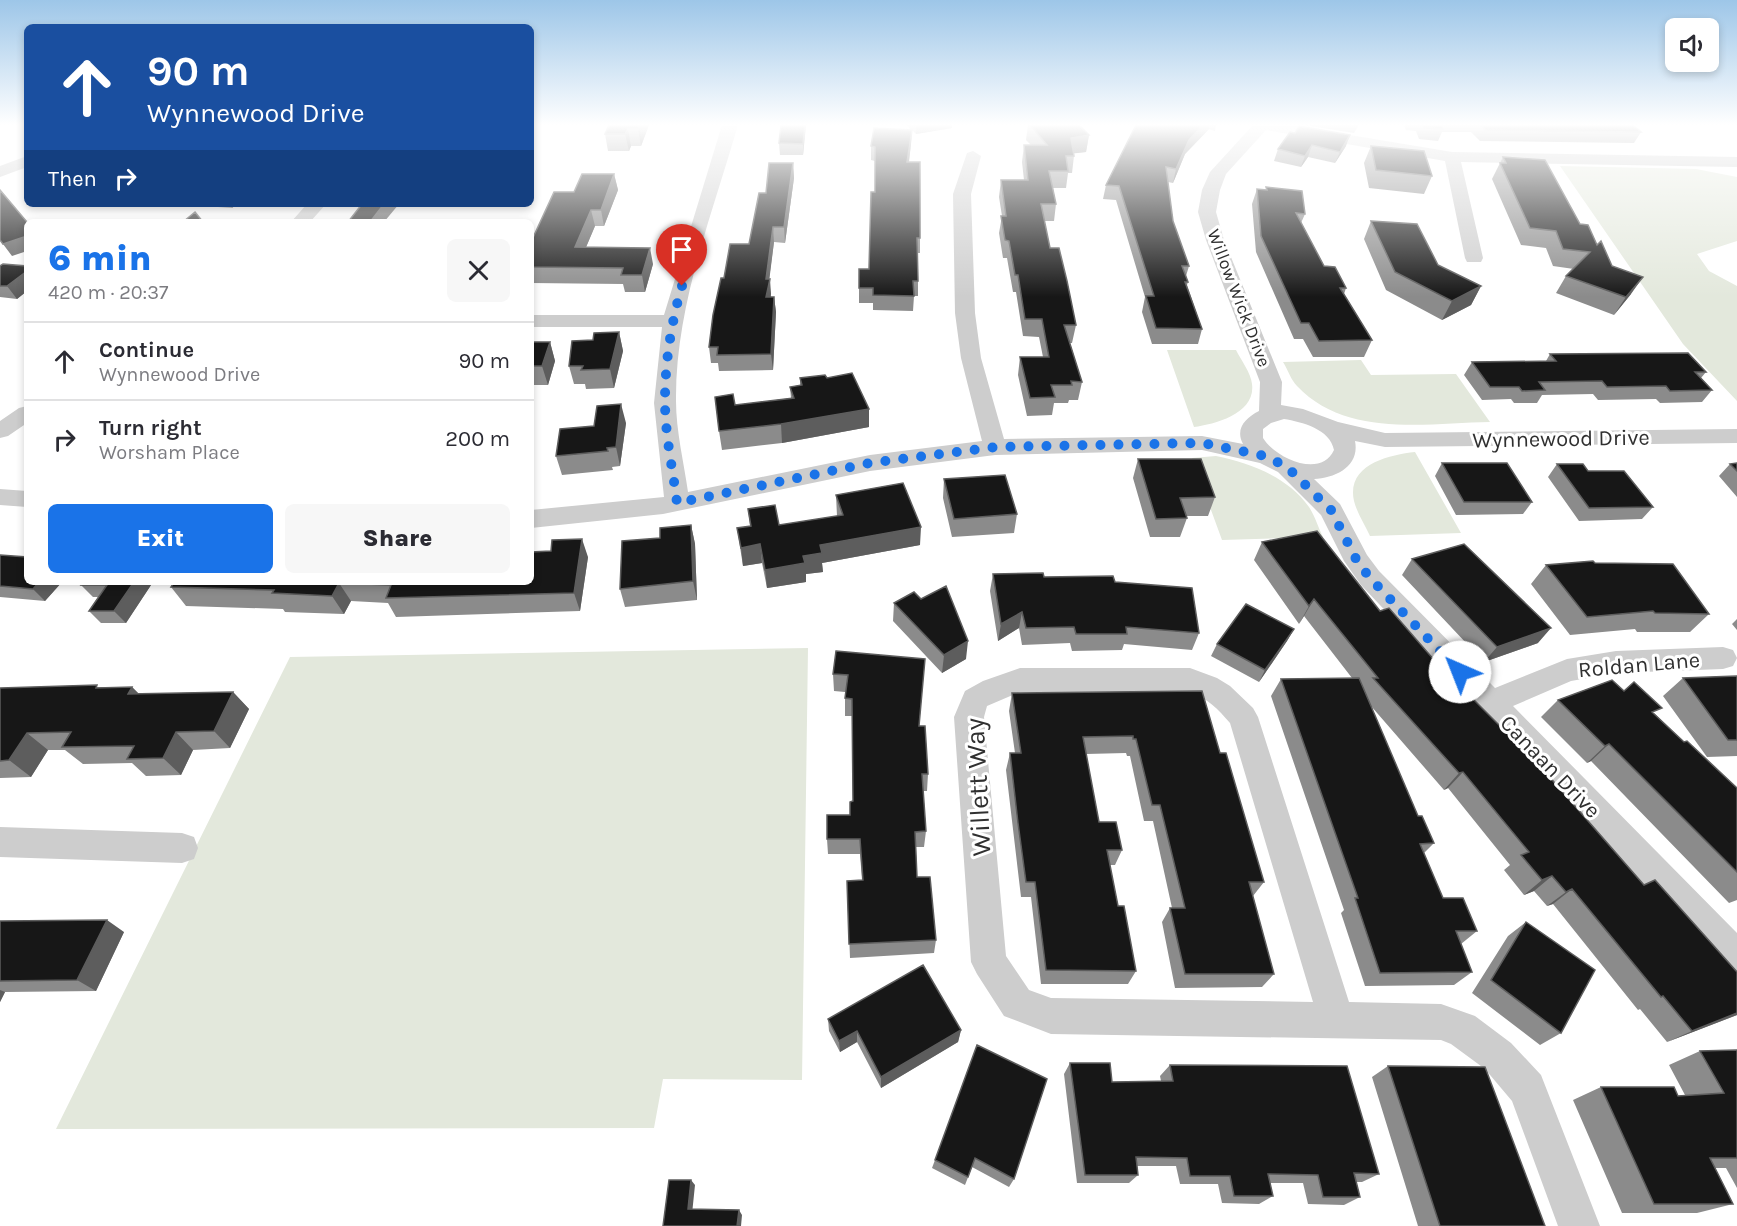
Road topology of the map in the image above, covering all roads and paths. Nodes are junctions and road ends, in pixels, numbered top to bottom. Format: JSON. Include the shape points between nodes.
{"nodes":[{"id":1,"x":713,"y":182,"type":"edge"},
{"id":2,"x":966,"y":182,"type":"edge"},
{"id":3,"x":1214,"y":182,"type":"edge"},
{"id":4,"x":1457,"y":182,"type":"edge"},
{"id":5,"x":314,"y":207,"type":"edge"},
{"id":6,"x":303,"y":219,"type":"edge"},
{"id":7,"x":1474,"y":258,"type":"dead end"},
{"id":8,"x":534,"y":321,"type":"edge"},
{"id":9,"x":673,"y":321,"type":"junction"},
{"id":10,"x":1271,"y":382,"type":"junction"},
{"id":11,"x":1270,"y":414,"type":"junction"},
{"id":12,"x":24,"y":415,"type":"edge"},
{"id":13,"x":1306,"y":415,"type":"junction"},
{"id":14,"x":1252,"y":428,"type":"junction"},
{"id":15,"x":1331,"y":428,"type":"junction"},
{"id":16,"x":0,"y":431,"type":"edge"},
{"id":17,"x":1737,"y":436,"type":"edge"},
{"id":18,"x":1385,"y":440,"type":"junction"},
{"id":19,"x":1202,"y":443,"type":"junction"},
{"id":20,"x":996,"y":447,"type":"junction"},
{"id":21,"x":1265,"y":456,"type":"junction"},
{"id":22,"x":1337,"y":463,"type":"junction"},
{"id":23,"x":1287,"y":467,"type":"junction"},
{"id":24,"x":0,"y":497,"type":"edge"},
{"id":25,"x":24,"y":498,"type":"edge"},
{"id":26,"x":677,"y":503,"type":"junction"},
{"id":27,"x":1331,"y":510,"type":"junction"},
{"id":28,"x":534,"y":519,"type":"edge"},
{"id":29,"x":1723,"y":658,"type":"dead end"},
{"id":30,"x":1491,"y":703,"type":"junction"},
{"id":31,"x":0,"y":842,"type":"edge"},
{"id":32,"x":182,"y":848,"type":"dead end"},
{"id":33,"x":1737,"y":958,"type":"edge"},
{"id":34,"x":1337,"y":1021,"type":"junction"},
{"id":35,"x":1579,"y":1226,"type":"edge"}],
"edges":[{"from":1,"to":9,"type":"street"},
{"from":2,"to":20,"type":"street","via":[[962,194],[965,313],[971,358]]},
{"from":3,"to":10,"type":"street","name":"Willow Wick Drive","via":[[1207,212]]},
{"from":4,"to":7,"type":"street"},
{"from":5,"to":6,"type":"street"},
{"from":8,"to":9,"type":"street"},
{"from":9,"to":26,"type":"street","via":[[665,403]]},
{"from":10,"to":11,"type":"street","name":"Willow Wick Drive"},
{"from":10,"to":13,"type":"street","name":"Willow Wick Drive"},
{"from":11,"to":13,"type":"street","name":"Wynnewood Drive"},
{"from":11,"to":14,"type":"street","name":"Wynnewood Drive"},
{"from":12,"to":16,"type":"street"},
{"from":13,"to":15,"type":"street","name":"Wynnewood Drive"},
{"from":14,"to":19,"type":"street","name":"Wynnewood Drive"},
{"from":14,"to":21,"type":"street","via":[[1252,442]]},
{"from":15,"to":18,"type":"street","name":"Wynnewood Drive"},
{"from":15,"to":22,"type":"street","via":[[1345,450]]},
{"from":17,"to":18,"type":"street","name":"Wynnewood Drive"},
{"from":18,"to":22,"type":"street","name":"Wynnewood Drive"},
{"from":19,"to":20,"type":"street","name":"Wynnewood Drive"},
{"from":19,"to":21,"type":"street","name":"Wynnewood Drive"},
{"from":20,"to":26,"type":"street","name":"Wynnewood Drive","via":[[870,463]]},
{"from":21,"to":23,"type":"street","name":"Wynnewood Drive"},
{"from":22,"to":23,"type":"street","name":"Wynnewood Drive","via":[[1311,471]]},
{"from":22,"to":27,"type":"street","name":"Canaan Drive"},
{"from":23,"to":27,"type":"street","name":"Canaan Drive"},
{"from":24,"to":25,"type":"street"},
{"from":26,"to":28,"type":"street","name":"Wynnewood Drive"},
{"from":27,"to":30,"type":"street","name":"Canaan Drive","via":[[1370,578]]},
{"from":29,"to":30,"type":"street","name":"Roldan Lane","via":[[1616,662],[1568,670]]},
{"from":30,"to":33,"type":"street","name":"Canaan Drive"},
{"from":31,"to":32,"type":"street"},
{"from":34,"to":34,"type":"street","name":"Willett Way","via":[[1051,1016],[1017,1003],[989,962],[969,717],[975,699],[1020,680],[1190,680],[1209,685],[1226,698],[1243,717]]},
{"from":34,"to":35,"type":"street","name":"Willett Way","via":[[1441,1022],[1462,1029],[1498,1056],[1527,1089]]}]}
